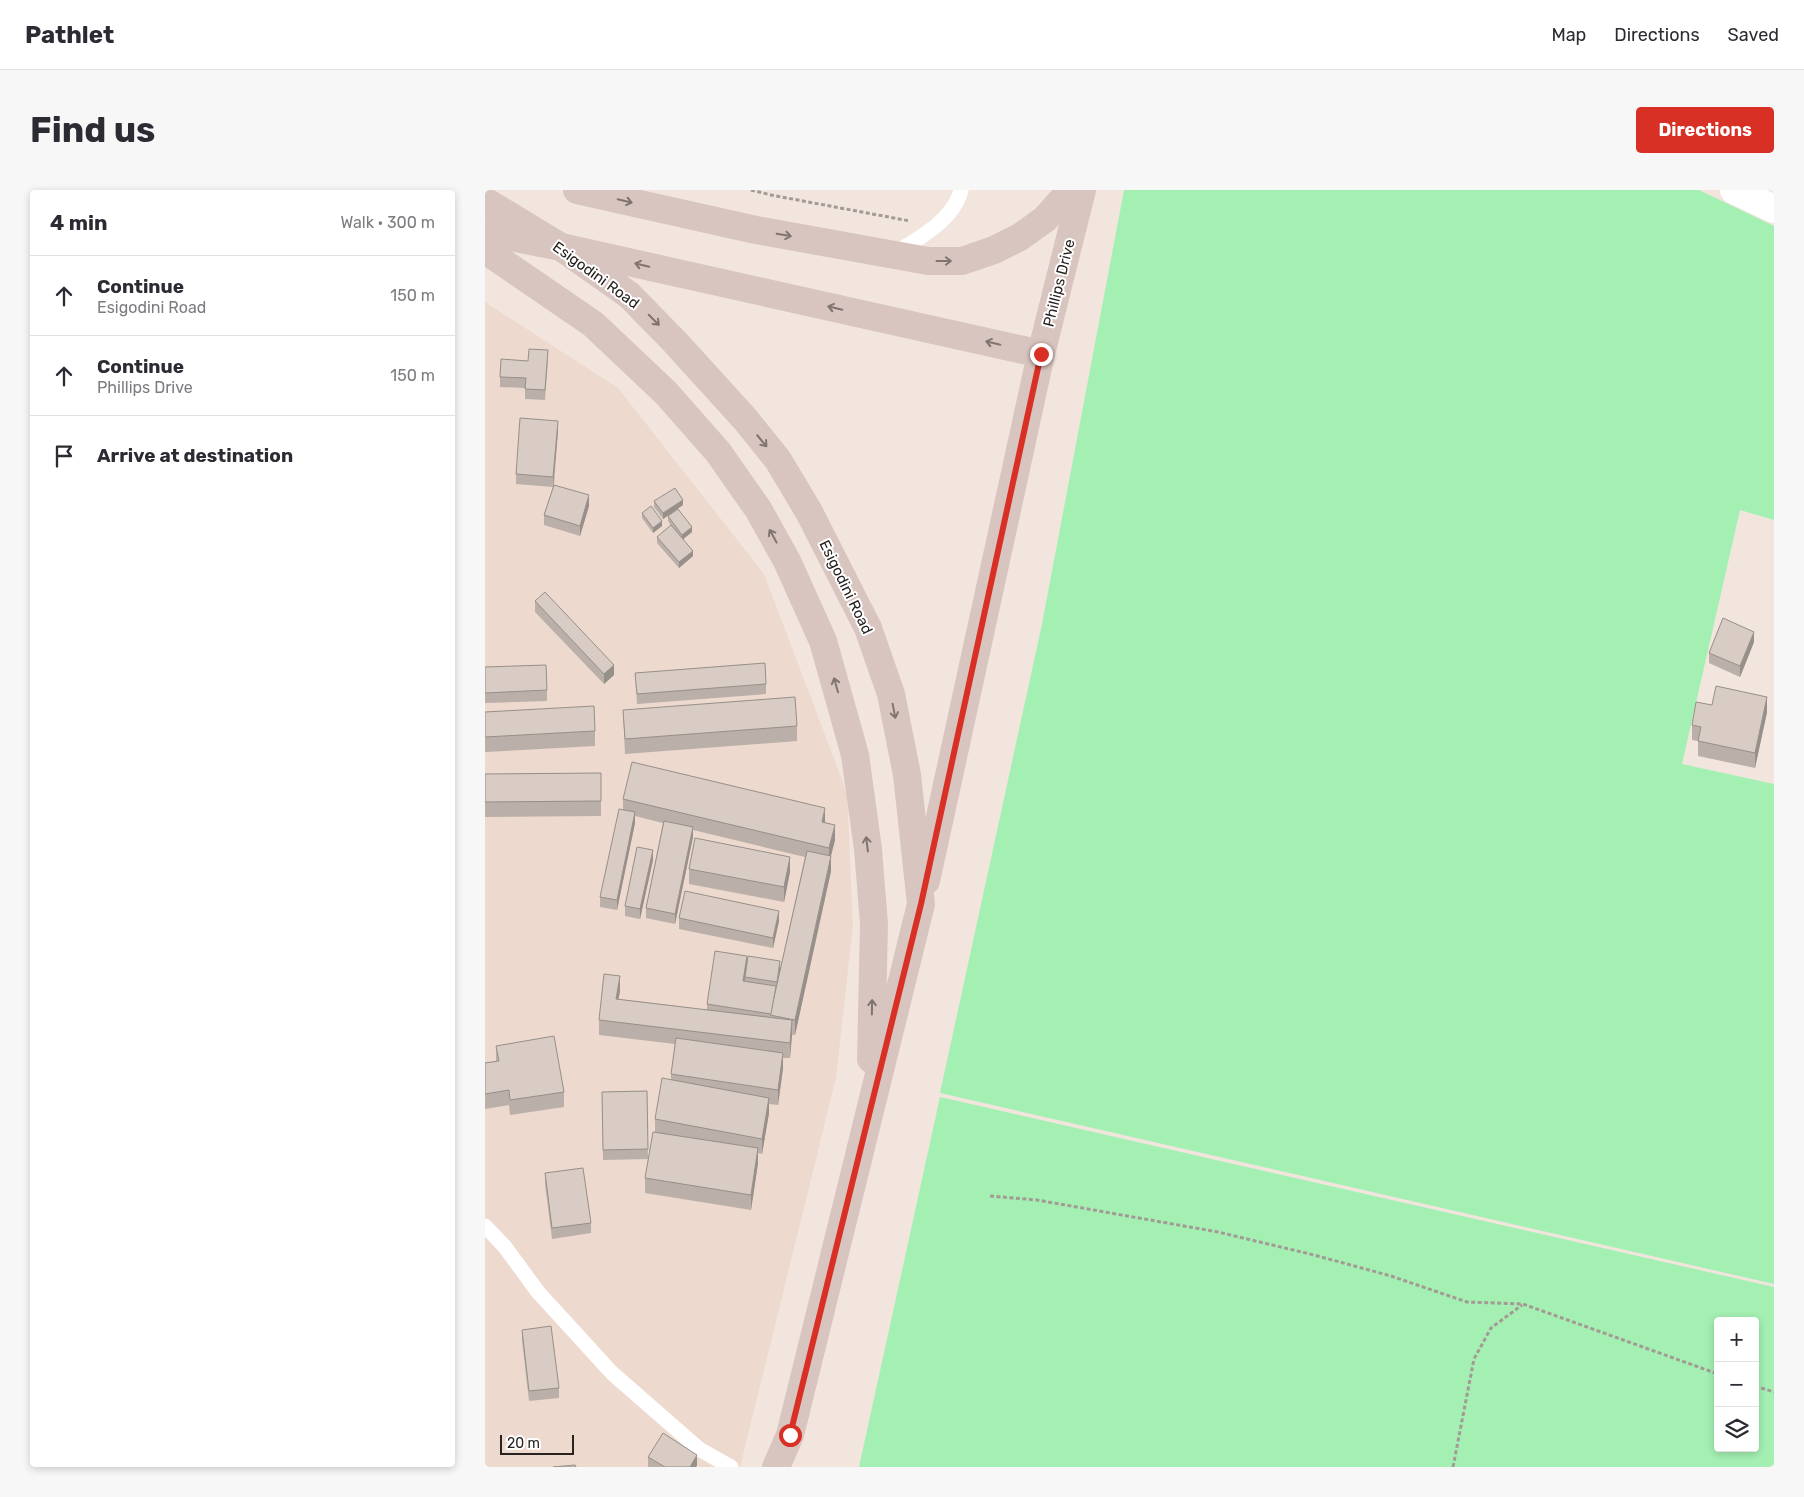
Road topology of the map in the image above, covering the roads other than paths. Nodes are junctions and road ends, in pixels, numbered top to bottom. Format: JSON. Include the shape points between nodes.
{"nodes":[{"id":1,"x":577,"y":190,"type":"edge"},
{"id":2,"x":961,"y":190,"type":"edge"},
{"id":3,"x":1071,"y":190,"type":"edge"},
{"id":4,"x":1083,"y":190,"type":"edge"},
{"id":5,"x":1734,"y":190,"type":"edge"},
{"id":6,"x":485,"y":201,"type":"edge"},
{"id":7,"x":1774,"y":209,"type":"edge"},
{"id":8,"x":485,"y":232,"type":"edge"},
{"id":9,"x":561,"y":247,"type":"junction"},
{"id":10,"x":485,"y":250,"type":"edge"},
{"id":11,"x":892,"y":255,"type":"junction"},
{"id":12,"x":1041,"y":354,"type":"junction"},
{"id":13,"x":921,"y":904,"type":"junction"},
{"id":14,"x":870,"y":1108,"type":"junction"},
{"id":15,"x":485,"y":1226,"type":"edge"},
{"id":16,"x":790,"y":1435,"type":"junction"},
{"id":17,"x":731,"y":1467,"type":"edge"},
{"id":18,"x":776,"y":1467,"type":"edge"},
{"id":19,"x":789,"y":1467,"type":"edge"}],
"edges":[{"from":1,"to":11,"type":"main road","one_way":true,"via":[[756,230]]},
{"from":2,"to":11,"type":"lane","via":[[949,212],[931,229]]},
{"from":11,"to":3,"type":"main road","one_way":true,"via":[[928,261],[962,261],[994,250],[1045,219]]},
{"from":4,"to":12,"type":"main road","name":"Phillips Drive"},
{"from":5,"to":7,"type":"street"},
{"from":6,"to":9,"type":"main road","name":"Esigodini Road"},
{"from":8,"to":9,"type":"main road"},
{"from":12,"to":9,"type":"main road","one_way":true},
{"from":9,"to":13,"type":"main road","name":"Esigodini Road","one_way":true,"via":[[629,295],[675,342],[778,460],[809,512],[868,628],[891,694],[907,775]]},
{"from":14,"to":10,"type":"main road","name":"Esigodini Road","one_way":true,"via":[[874,924],[868,849],[855,755],[823,641],[787,561],[758,509],[718,452],[666,393],[593,324]]},
{"from":12,"to":13,"type":"main road","name":"Phillips Drive"},
{"from":13,"to":14,"type":"main road","name":"Esigodini Road"},
{"from":14,"to":16,"type":"main road","name":"Esigodini Road"},
{"from":15,"to":17,"type":"lane","via":[[538,1292],[612,1373],[699,1449]]},
{"from":16,"to":18,"type":"main road","name":"Esigodini Road"},
{"from":16,"to":19,"type":"main road","name":"Esigodini Road"}]}
